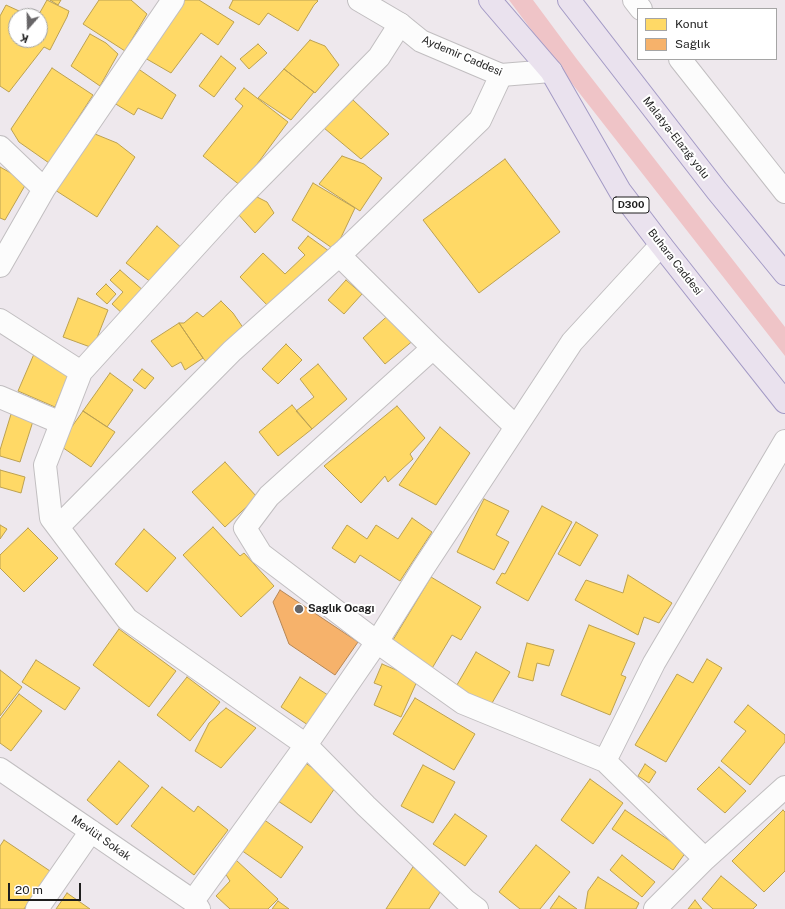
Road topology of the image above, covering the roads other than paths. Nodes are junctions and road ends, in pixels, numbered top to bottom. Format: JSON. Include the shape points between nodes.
{"nodes":[{"id":1,"x":173,"y":0,"type":"edge"},
{"id":2,"x":359,"y":0,"type":"edge"},
{"id":3,"x":490,"y":0,"type":"edge"},
{"id":4,"x":569,"y":0,"type":"edge"},
{"id":5,"x":634,"y":0,"type":"edge"},
{"id":6,"x":640,"y":8,"type":"edge"},
{"id":7,"x":400,"y":24,"type":"junction"},
{"id":8,"x":681,"y":60,"type":"edge"},
{"id":9,"x":551,"y":71,"type":"junction"},
{"id":10,"x":501,"y":75,"type":"junction"},
{"id":11,"x":0,"y":147,"type":"edge"},
{"id":12,"x":44,"y":189,"type":"junction"},
{"id":13,"x":785,"y":192,"type":"edge"},
{"id":14,"x":661,"y":245,"type":"junction"},
{"id":15,"x":339,"y":255,"type":"junction"},
{"id":16,"x":0,"y":266,"type":"edge"},
{"id":17,"x":785,"y":274,"type":"edge"},
{"id":18,"x":0,"y":320,"type":"edge"},
{"id":19,"x":433,"y":348,"type":"junction"},
{"id":20,"x":81,"y":372,"type":"junction"},
{"id":21,"x":0,"y":397,"type":"edge"},
{"id":22,"x":785,"y":402,"type":"edge"},
{"id":23,"x":61,"y":423,"type":"junction"},
{"id":24,"x":516,"y":427,"type":"junction"},
{"id":25,"x":785,"y":440,"type":"edge"},
{"id":26,"x":58,"y":528,"type":"junction"},
{"id":27,"x":377,"y":642,"type":"junction"},
{"id":28,"x":306,"y":745,"type":"junction"},
{"id":29,"x":605,"y":761,"type":"junction"},
{"id":30,"x":0,"y":769,"type":"edge"},
{"id":31,"x":785,"y":787,"type":"edge"},
{"id":32,"x":91,"y":831,"type":"junction"},
{"id":33,"x":705,"y":859,"type":"junction"},
{"id":34,"x":196,"y":905,"type":"edge"},
{"id":35,"x":37,"y":909,"type":"edge"},
{"id":36,"x":477,"y":909,"type":"edge"},
{"id":37,"x":655,"y":909,"type":"edge"}],
"edges":[{"from":1,"to":12,"type":"street"},
{"from":2,"to":7,"type":"street","name":"Aydemir Caddesi"},
{"from":3,"to":9,"type":"highway","name":"Buhara Caddesi","number":"D300"},
{"from":4,"to":17,"type":"highway","name":"Malatya-Elazığ yolu","via":[[717,191]]},
{"from":5,"to":6,"type":"street"},
{"from":7,"to":10,"type":"street","name":"Aydemir Caddesi","via":[[421,41]]},
{"from":7,"to":20,"type":"street","via":[[379,57],[234,204]]},
{"from":8,"to":13,"type":"street"},
{"from":9,"to":10,"type":"street","name":"Aydemir Caddesi"},
{"from":9,"to":14,"type":"highway","name":"Buhara Caddesi","number":"D300","via":[[620,191]]},
{"from":10,"to":15,"type":"street","via":[[480,120]]},
{"from":11,"to":12,"type":"street"},
{"from":12,"to":16,"type":"street"},
{"from":14,"to":22,"type":"highway","name":"Buhara Caddesi","number":"D300"},
{"from":14,"to":24,"type":"street","via":[[572,342]]},
{"from":15,"to":19,"type":"street"},
{"from":15,"to":26,"type":"street","via":[[232,351]]},
{"from":18,"to":20,"type":"street"},
{"from":19,"to":24,"type":"street"},
{"from":19,"to":27,"type":"street","via":[[269,496],[245,528],[261,554]]},
{"from":20,"to":23,"type":"street"},
{"from":21,"to":23,"type":"street"},
{"from":23,"to":26,"type":"street","via":[[45,464],[51,518]]},
{"from":24,"to":27,"type":"street"},
{"from":25,"to":29,"type":"street","via":[[654,663]]},
{"from":26,"to":28,"type":"street","via":[[127,619]]},
{"from":27,"to":28,"type":"street"},
{"from":27,"to":29,"type":"street","via":[[463,703]]},
{"from":28,"to":34,"type":"street"},
{"from":28,"to":36,"type":"street","via":[[366,806]]},
{"from":29,"to":33,"type":"street"},
{"from":30,"to":32,"type":"street","name":"Mevlüt Sokak"},
{"from":31,"to":33,"type":"street"},
{"from":32,"to":34,"type":"street","name":"Mevlüt Sokak"},
{"from":32,"to":35,"type":"street"},
{"from":33,"to":37,"type":"street"}]}
